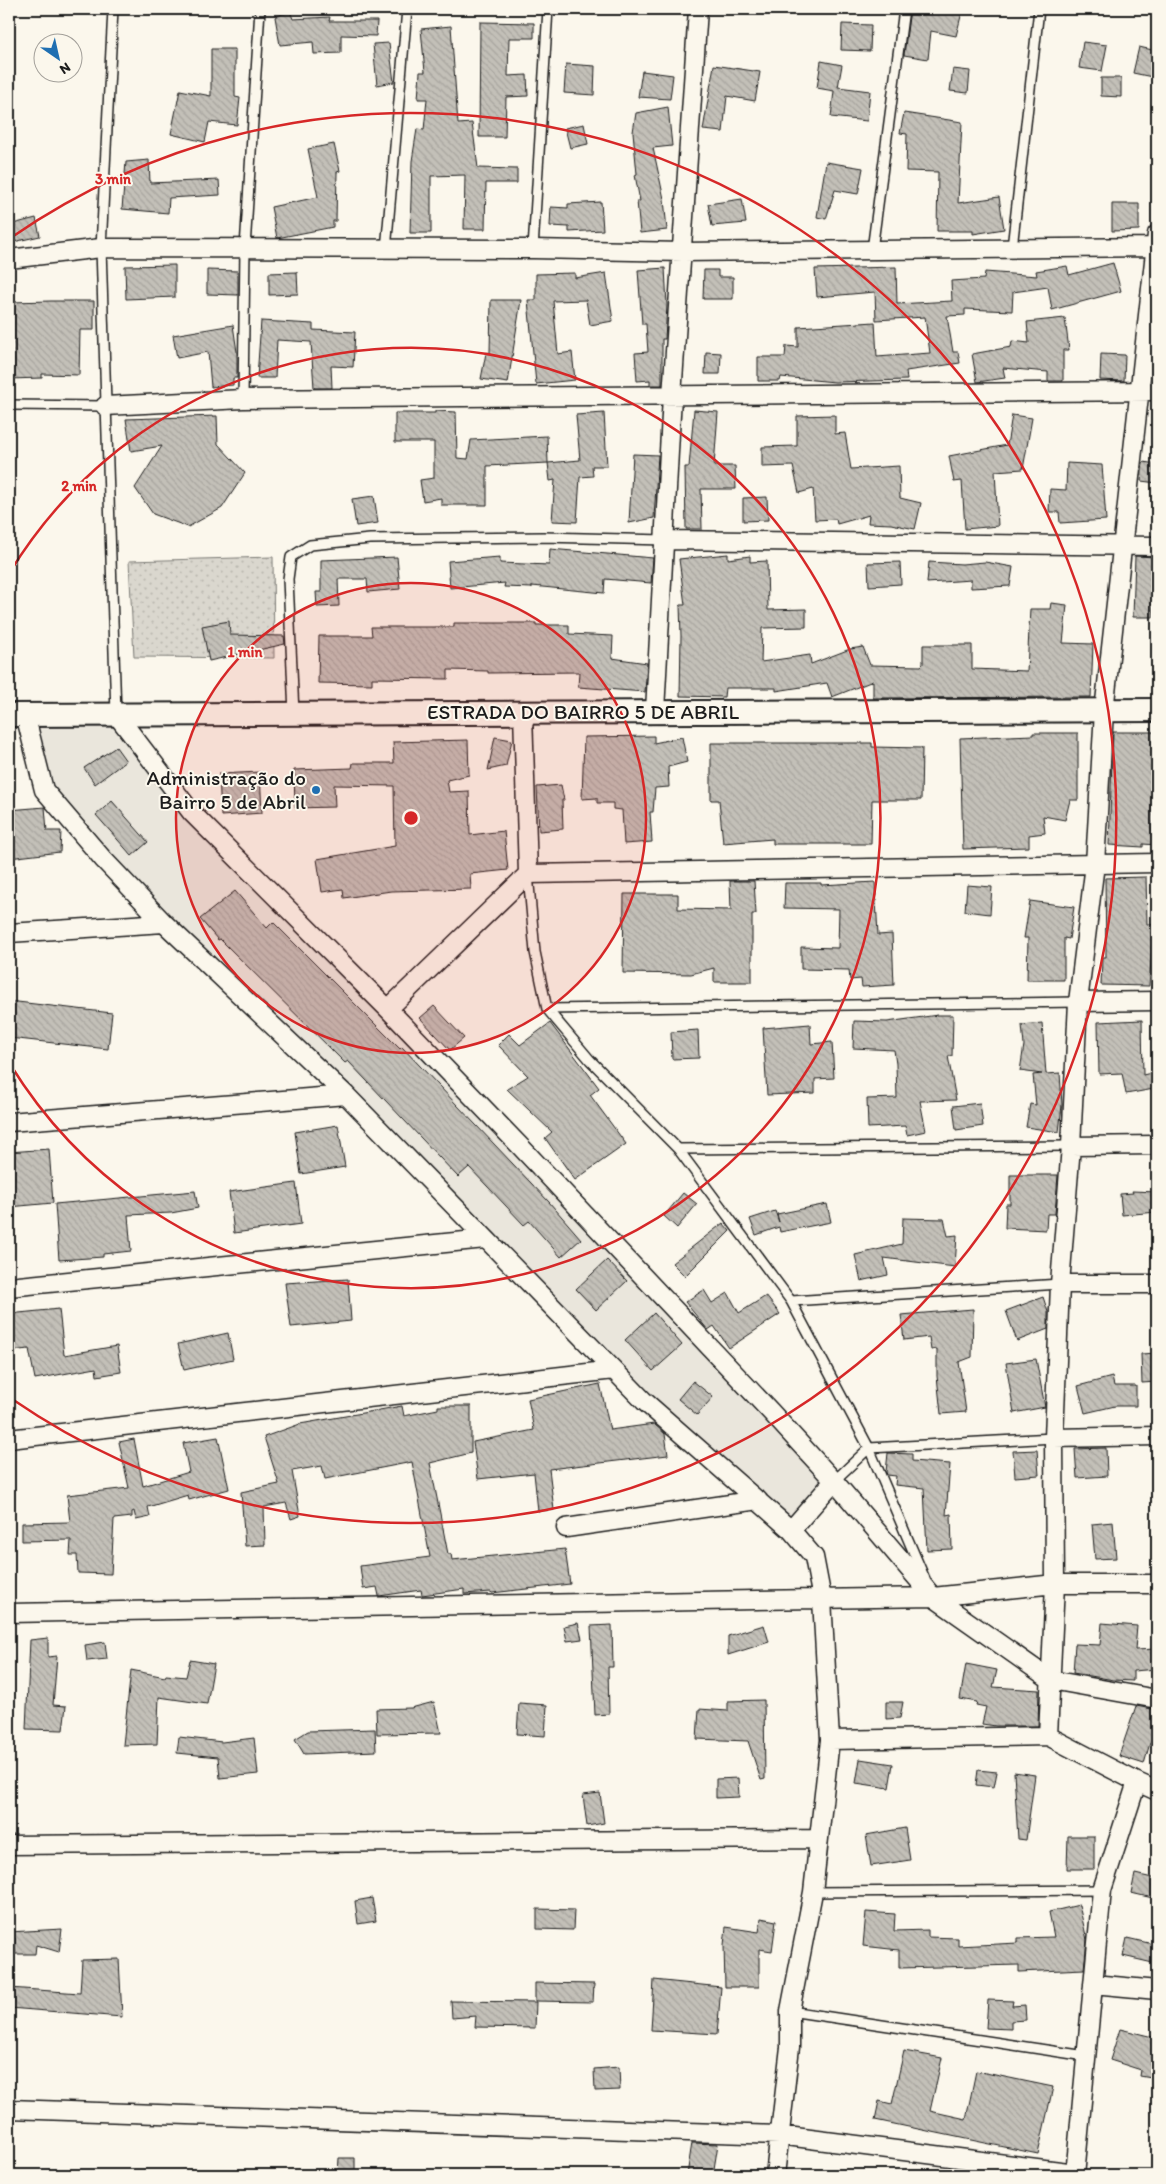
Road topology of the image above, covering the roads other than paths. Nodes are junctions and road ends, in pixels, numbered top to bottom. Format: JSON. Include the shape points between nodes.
{"nodes":[{"id":1,"x":113,"y":9,"type":"edge"},
{"id":2,"x":260,"y":9,"type":"edge"},
{"id":3,"x":407,"y":9,"type":"edge"},
{"id":4,"x":548,"y":9,"type":"edge"},
{"id":5,"x":698,"y":9,"type":"edge"},
{"id":6,"x":904,"y":9,"type":"edge"},
{"id":7,"x":1038,"y":9,"type":"edge"},
{"id":8,"x":1157,"y":243,"type":"edge"},
{"id":9,"x":101,"y":248,"type":"junction"},
{"id":10,"x":245,"y":248,"type":"junction"},
{"id":11,"x":1012,"y":248,"type":"junction"},
{"id":12,"x":533,"y":249,"type":"junction"},
{"id":13,"x":386,"y":250,"type":"junction"},
{"id":14,"x":872,"y":250,"type":"junction"},
{"id":15,"x":683,"y":252,"type":"junction"},
{"id":16,"x":9,"y":259,"type":"edge"},
{"id":17,"x":1140,"y":391,"type":"junction"},
{"id":18,"x":1157,"y":391,"type":"edge"},
{"id":19,"x":672,"y":396,"type":"junction"},
{"id":20,"x":243,"y":399,"type":"junction"},
{"id":21,"x":9,"y":405,"type":"edge"},
{"id":22,"x":105,"y":406,"type":"junction"},
{"id":23,"x":665,"y":540,"type":"junction"},
{"id":24,"x":1122,"y":546,"type":"junction"},
{"id":25,"x":1157,"y":546,"type":"edge"},
{"id":26,"x":1157,"y":710,"type":"edge"},
{"id":27,"x":655,"y":711,"type":"junction"},
{"id":28,"x":1104,"y":711,"type":"junction"},
{"id":29,"x":523,"y":713,"type":"junction"},
{"id":30,"x":17,"y":714,"type":"edge"},
{"id":31,"x":116,"y":714,"type":"junction"},
{"id":32,"x":294,"y":714,"type":"junction"},
{"id":33,"x":1157,"y":863,"type":"edge"},
{"id":34,"x":1095,"y":864,"type":"junction"},
{"id":35,"x":528,"y":874,"type":"junction"},
{"id":36,"x":164,"y":923,"type":"junction"},
{"id":37,"x":9,"y":933,"type":"edge"},
{"id":38,"x":1157,"y":1001,"type":"edge"},
{"id":39,"x":1078,"y":1002,"type":"junction"},
{"id":40,"x":547,"y":1008,"type":"junction"},
{"id":41,"x":388,"y":1009,"type":"junction"},
{"id":42,"x":346,"y":1095,"type":"junction"},
{"id":43,"x":9,"y":1122,"type":"edge"},
{"id":44,"x":1157,"y":1145,"type":"edge"},
{"id":45,"x":1070,"y":1146,"type":"junction"},
{"id":46,"x":678,"y":1148,"type":"junction"},
{"id":47,"x":485,"y":1239,"type":"junction"},
{"id":48,"x":1060,"y":1284,"type":"junction"},
{"id":49,"x":1157,"y":1284,"type":"edge"},
{"id":50,"x":9,"y":1287,"type":"edge"},
{"id":51,"x":791,"y":1301,"type":"junction"},
{"id":52,"x":614,"y":1370,"type":"junction"},
{"id":53,"x":1157,"y":1436,"type":"edge"},
{"id":54,"x":1054,"y":1438,"type":"junction"},
{"id":55,"x":9,"y":1439,"type":"edge"},
{"id":56,"x":869,"y":1448,"type":"junction"},
{"id":57,"x":834,"y":1481,"type":"junction"},
{"id":58,"x":758,"y":1500,"type":"junction"},
{"id":59,"x":566,"y":1528,"type":"dead end"},
{"id":60,"x":791,"y":1530,"type":"junction"},
{"id":61,"x":1055,"y":1584,"type":"junction"},
{"id":62,"x":1157,"y":1584,"type":"edge"},
{"id":63,"x":932,"y":1597,"type":"junction"},
{"id":64,"x":822,"y":1599,"type":"junction"},
{"id":65,"x":9,"y":1613,"type":"edge"},
{"id":66,"x":1051,"y":1680,"type":"junction"},
{"id":67,"x":1157,"y":1699,"type":"edge"},
{"id":68,"x":1048,"y":1736,"type":"junction"},
{"id":69,"x":830,"y":1740,"type":"junction"},
{"id":70,"x":1137,"y":1782,"type":"junction"},
{"id":71,"x":1157,"y":1791,"type":"edge"},
{"id":72,"x":818,"y":1839,"type":"junction"},
{"id":73,"x":9,"y":1845,"type":"edge"},
{"id":74,"x":1102,"y":1890,"type":"junction"},
{"id":75,"x":813,"y":1892,"type":"junction"},
{"id":76,"x":1093,"y":1984,"type":"junction"},
{"id":77,"x":1157,"y":1990,"type":"edge"},
{"id":78,"x":790,"y":2011,"type":"junction"},
{"id":79,"x":1086,"y":2056,"type":"junction"},
{"id":80,"x":9,"y":2109,"type":"edge"},
{"id":81,"x":779,"y":2135,"type":"junction"},
{"id":82,"x":1076,"y":2174,"type":"edge"},
{"id":83,"x":775,"y":2175,"type":"edge"}],
"edges":[{"from":1,"to":9,"type":"lane"},
{"from":2,"to":10,"type":"lane"},
{"from":3,"to":13,"type":"lane"},
{"from":4,"to":12,"type":"lane"},
{"from":5,"to":15,"type":"street"},
{"from":6,"to":14,"type":"lane"},
{"from":7,"to":11,"type":"lane"},
{"from":8,"to":11,"type":"street"},
{"from":8,"to":17,"type":"street"},
{"from":9,"to":10,"type":"street"},
{"from":9,"to":16,"type":"street"},
{"from":9,"to":22,"type":"lane"},
{"from":10,"to":13,"type":"street"},
{"from":10,"to":20,"type":"lane"},
{"from":11,"to":14,"type":"street"},
{"from":12,"to":13,"type":"street"},
{"from":12,"to":15,"type":"street"},
{"from":14,"to":15,"type":"street"},
{"from":15,"to":19,"type":"street"},
{"from":17,"to":18,"type":"street"},
{"from":17,"to":19,"type":"street"},
{"from":17,"to":24,"type":"street"},
{"from":19,"to":20,"type":"street"},
{"from":19,"to":23,"type":"street"},
{"from":20,"to":22,"type":"street"},
{"from":21,"to":22,"type":"lane"},
{"from":22,"to":31,"type":"lane"},
{"from":23,"to":24,"type":"street"},
{"from":23,"to":27,"type":"street"},
{"from":23,"to":32,"type":"lane","via":[[370,538],[310,545],[291,557],[288,579]]},
{"from":24,"to":25,"type":"street"},
{"from":24,"to":28,"type":"street"},
{"from":26,"to":28,"type":"street","name":"ESTRADA DO BAIRRO 5 DE ABRIL"},
{"from":27,"to":28,"type":"street","name":"ESTRADA DO BAIRRO 5 DE ABRIL"},
{"from":27,"to":29,"type":"street","name":"ESTRADA DO BAIRRO 5 DE ABRIL"},
{"from":28,"to":34,"type":"street"},
{"from":29,"to":32,"type":"street","name":"ESTRADA DO BAIRRO 5 DE ABRIL"},
{"from":29,"to":35,"type":"street"},
{"from":30,"to":31,"type":"street","name":"ESTRADA DO BAIRRO 5 DE ABRIL"},
{"from":30,"to":36,"type":"street","via":[[44,790],[102,859]]},
{"from":31,"to":32,"type":"street","name":"ESTRADA DO BAIRRO 5 DE ABRIL"},
{"from":31,"to":41,"type":"street","via":[[192,813]]},
{"from":33,"to":34,"type":"street"},
{"from":34,"to":35,"type":"street"},
{"from":34,"to":39,"type":"street"},
{"from":35,"to":40,"type":"lane","via":[[535,952]]},
{"from":35,"to":41,"type":"street"},
{"from":36,"to":37,"type":"street"},
{"from":36,"to":42,"type":"street"},
{"from":38,"to":39,"type":"street"},
{"from":39,"to":40,"type":"lane"},
{"from":39,"to":45,"type":"street"},
{"from":40,"to":46,"type":"lane","via":[[590,1060]]},
{"from":41,"to":57,"type":"street"},
{"from":42,"to":43,"type":"street"},
{"from":42,"to":47,"type":"street"},
{"from":44,"to":45,"type":"street"},
{"from":45,"to":46,"type":"lane"},
{"from":45,"to":48,"type":"street"},
{"from":46,"to":51,"type":"lane"},
{"from":47,"to":50,"type":"street"},
{"from":47,"to":52,"type":"street"},
{"from":48,"to":49,"type":"street"},
{"from":48,"to":51,"type":"lane"},
{"from":48,"to":54,"type":"street"},
{"from":51,"to":56,"type":"lane"},
{"from":52,"to":55,"type":"street"},
{"from":52,"to":58,"type":"street","via":[[644,1401]]},
{"from":53,"to":54,"type":"street"},
{"from":54,"to":56,"type":"lane"},
{"from":54,"to":61,"type":"street"},
{"from":56,"to":57,"type":"lane"},
{"from":56,"to":63,"type":"lane"},
{"from":57,"to":60,"type":"street"},
{"from":57,"to":63,"type":"street"},
{"from":58,"to":59,"type":"street"},
{"from":58,"to":60,"type":"street"},
{"from":60,"to":64,"type":"street","via":[[814,1557]]},
{"from":61,"to":62,"type":"street"},
{"from":61,"to":63,"type":"street"},
{"from":61,"to":66,"type":"street"},
{"from":63,"to":64,"type":"street"},
{"from":63,"to":66,"type":"street"},
{"from":64,"to":65,"type":"street"},
{"from":64,"to":69,"type":"street"},
{"from":66,"to":67,"type":"street"},
{"from":66,"to":68,"type":"street"},
{"from":68,"to":69,"type":"street"},
{"from":68,"to":70,"type":"street"},
{"from":69,"to":72,"type":"street"},
{"from":70,"to":71,"type":"street"},
{"from":70,"to":74,"type":"street"},
{"from":72,"to":73,"type":"street"},
{"from":72,"to":75,"type":"street"},
{"from":74,"to":75,"type":"lane"},
{"from":74,"to":76,"type":"street"},
{"from":75,"to":78,"type":"street"},
{"from":76,"to":77,"type":"street"},
{"from":76,"to":79,"type":"street"},
{"from":78,"to":79,"type":"lane"},
{"from":78,"to":81,"type":"street","via":[[790,2047]]},
{"from":79,"to":82,"type":"street"},
{"from":80,"to":81,"type":"street"},
{"from":81,"to":82,"type":"street"},
{"from":81,"to":83,"type":"street"}]}
